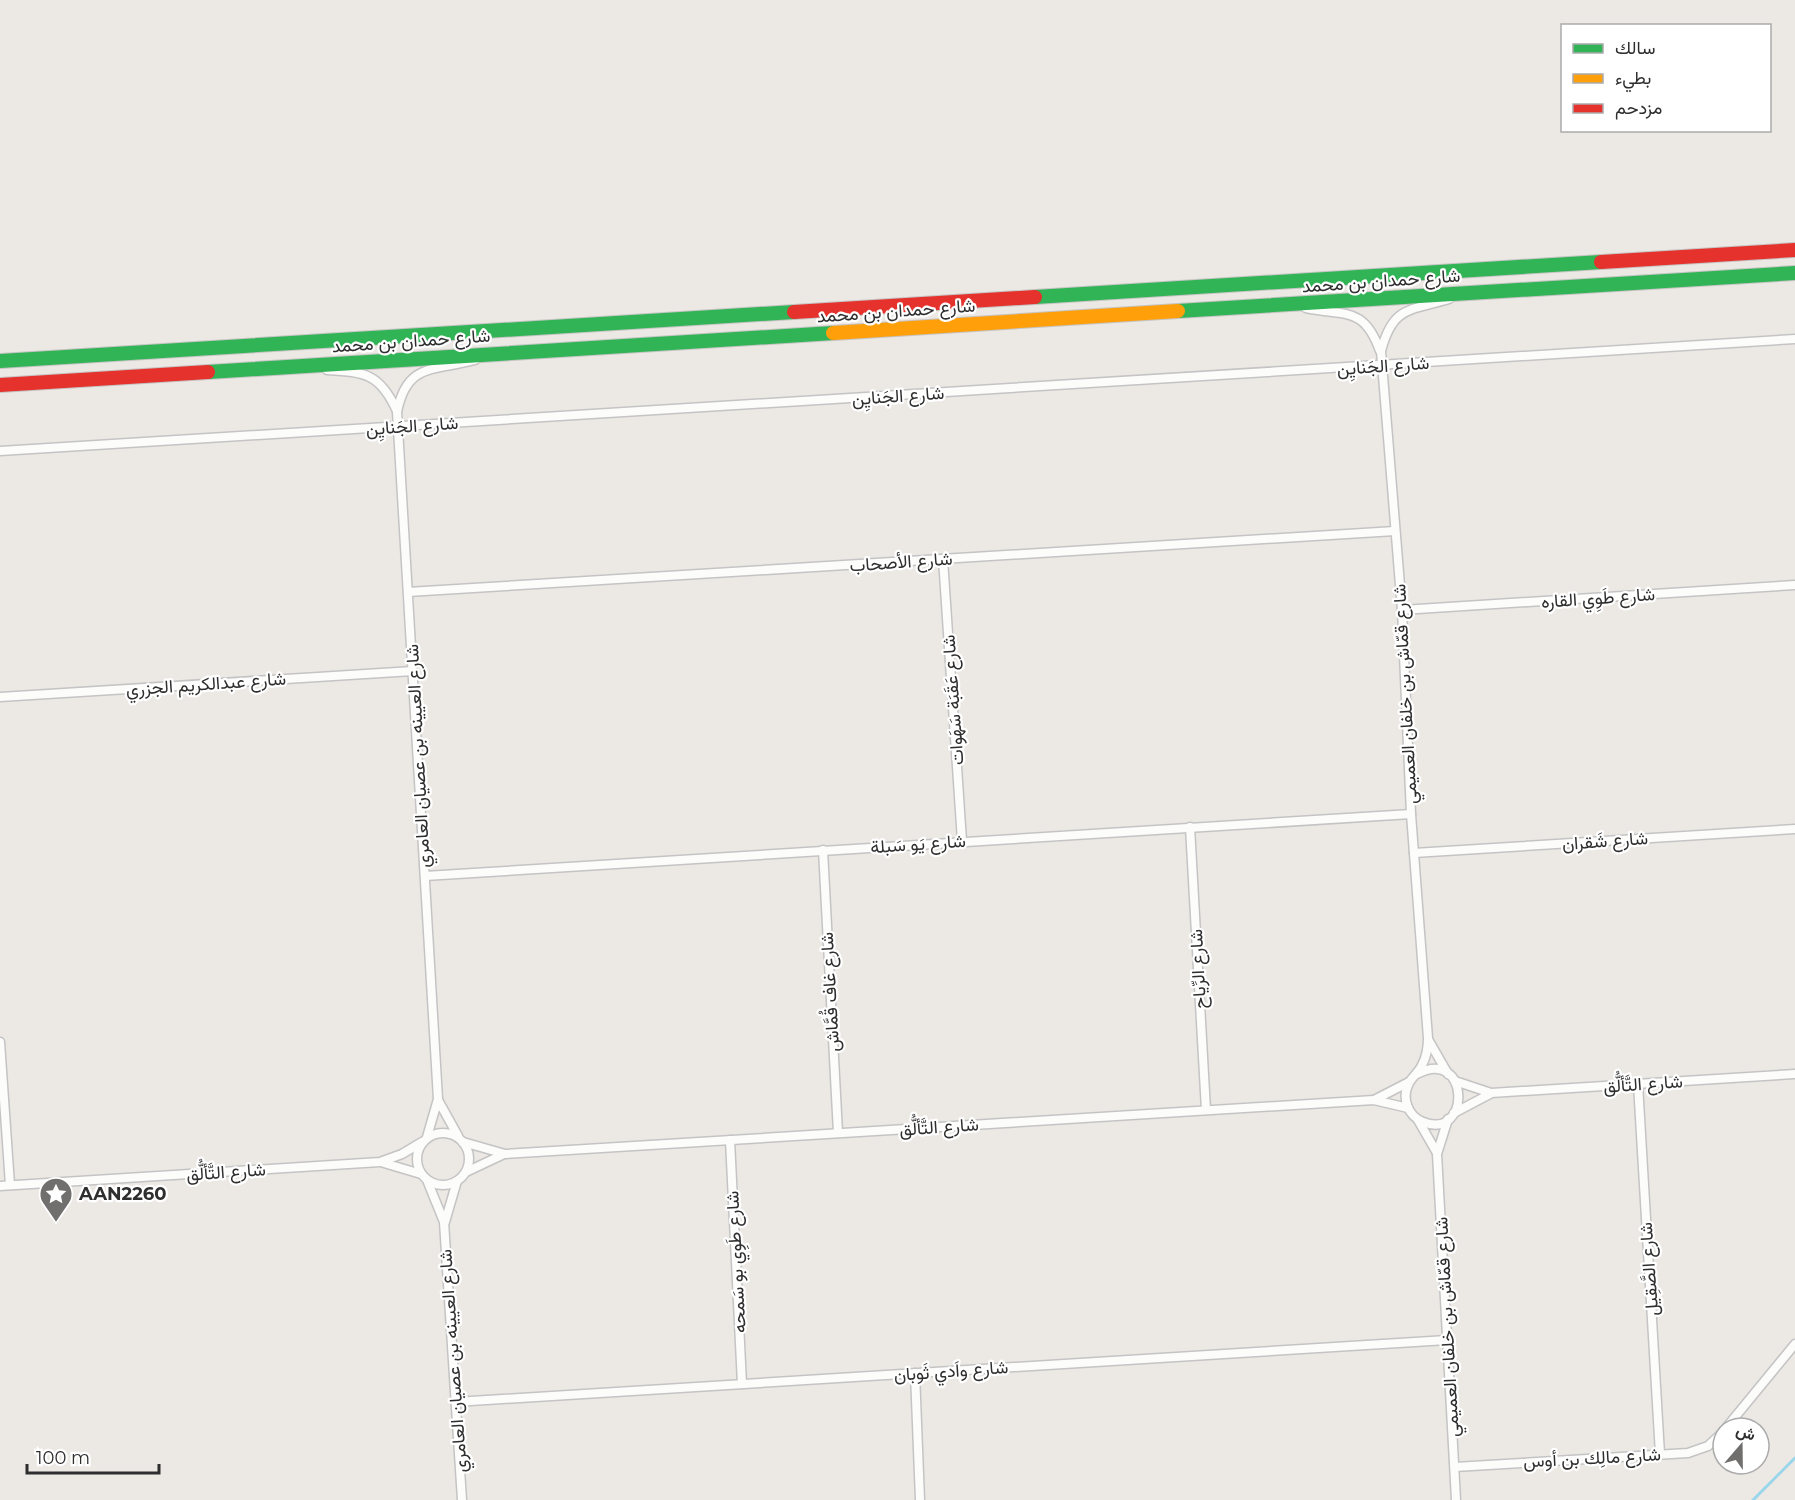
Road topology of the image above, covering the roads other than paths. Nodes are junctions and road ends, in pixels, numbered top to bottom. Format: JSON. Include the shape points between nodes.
{"nodes":[{"id":1,"x":1795,"y":249,"type":"edge"},
{"id":2,"x":1795,"y":273,"type":"edge"},
{"id":3,"x":1471,"y":293,"type":"junction"},
{"id":4,"x":1292,"y":305,"type":"junction"},
{"id":5,"x":1795,"y":339,"type":"edge"},
{"id":6,"x":1381,"y":351,"type":"junction"},
{"id":7,"x":489,"y":354,"type":"junction"},
{"id":8,"x":0,"y":361,"type":"edge"},
{"id":9,"x":1381,"y":366,"type":"junction"},
{"id":10,"x":288,"y":367,"type":"junction"},
{"id":11,"x":0,"y":385,"type":"edge"},
{"id":12,"x":397,"y":412,"type":"junction"},
{"id":13,"x":398,"y":427,"type":"junction"},
{"id":14,"x":0,"y":451,"type":"edge"},
{"id":15,"x":1395,"y":531,"type":"junction"},
{"id":16,"x":944,"y":559,"type":"junction"},
{"id":17,"x":1795,"y":585,"type":"edge"},
{"id":18,"x":408,"y":592,"type":"junction"},
{"id":19,"x":1402,"y":610,"type":"junction"},
{"id":20,"x":412,"y":671,"type":"junction"},
{"id":21,"x":0,"y":697,"type":"edge"},
{"id":22,"x":1412,"y":814,"type":"junction"},
{"id":23,"x":1190,"y":827,"type":"junction"},
{"id":24,"x":1795,"y":829,"type":"edge"},
{"id":25,"x":962,"y":841,"type":"junction"},
{"id":26,"x":823,"y":850,"type":"junction"},
{"id":27,"x":1414,"y":853,"type":"junction"},
{"id":28,"x":425,"y":876,"type":"junction"},
{"id":29,"x":1428,"y":1038,"type":"junction"},
{"id":30,"x":0,"y":1042,"type":"edge"},
{"id":31,"x":1417,"y":1074,"type":"junction"},
{"id":32,"x":1448,"y":1074,"type":"junction"},
{"id":33,"x":1795,"y":1074,"type":"edge"},
{"id":34,"x":1410,"y":1081,"type":"junction"},
{"id":35,"x":1455,"y":1081,"type":"junction"},
{"id":36,"x":1638,"y":1084,"type":"junction"},
{"id":37,"x":1491,"y":1094,"type":"junction"},
{"id":38,"x":438,"y":1099,"type":"junction"},
{"id":39,"x":1374,"y":1100,"type":"junction"},
{"id":40,"x":1408,"y":1108,"type":"junction"},
{"id":41,"x":1206,"y":1110,"type":"junction"},
{"id":42,"x":1451,"y":1116,"type":"junction"},
{"id":43,"x":1417,"y":1119,"type":"junction"},
{"id":44,"x":838,"y":1134,"type":"junction"},
{"id":45,"x":425,"y":1139,"type":"junction"},
{"id":46,"x":461,"y":1140,"type":"junction"},
{"id":47,"x":730,"y":1140,"type":"junction"},
{"id":48,"x":505,"y":1154,"type":"junction"},
{"id":49,"x":1437,"y":1154,"type":"junction"},
{"id":50,"x":380,"y":1162,"type":"junction"},
{"id":51,"x":466,"y":1172,"type":"junction"},
{"id":52,"x":424,"y":1177,"type":"junction"},
{"id":53,"x":457,"y":1181,"type":"junction"},
{"id":54,"x":5,"y":1185,"type":"edge"},
{"id":55,"x":444,"y":1222,"type":"junction"},
{"id":56,"x":1447,"y":1340,"type":"junction"},
{"id":57,"x":1795,"y":1344,"type":"edge"},
{"id":58,"x":915,"y":1373,"type":"junction"},
{"id":59,"x":742,"y":1384,"type":"junction"},
{"id":60,"x":455,"y":1402,"type":"junction"},
{"id":61,"x":1736,"y":1416,"type":"edge"},
{"id":62,"x":1711,"y":1442,"type":"edge"},
{"id":63,"x":1660,"y":1454,"type":"junction"},
{"id":64,"x":1455,"y":1467,"type":"junction"},
{"id":65,"x":462,"y":1500,"type":"edge"},
{"id":66,"x":920,"y":1500,"type":"edge"},
{"id":67,"x":1456,"y":1500,"type":"edge"}],
"edges":[{"from":1,"to":8,"type":"main road","name":"شارع حمدان بن محمد"},
{"from":2,"to":3,"type":"main road","name":"شارع حمدان بن محمد"},
{"from":3,"to":4,"type":"main road","name":"شارع حمدان بن محمد"},
{"from":3,"to":6,"type":"street","name":"شارع قمّاش بن خلفان العميمي","via":[[1401,313],[1387,329]]},
{"from":4,"to":6,"type":"street","name":"شارع قمّاش بن خلفان العميمي","via":[[1345,312],[1359,318],[1373,332]]},
{"from":4,"to":7,"type":"main road","name":"شارع حمدان بن محمد"},
{"from":5,"to":9,"type":"street","name":"شارع الجَنايِن"},
{"from":6,"to":9,"type":"street","name":"شارع قمّاش بن خلفان العميمي"},
{"from":7,"to":10,"type":"main road","name":"شارع حمدان بن محمد"},
{"from":7,"to":12,"type":"street","name":"شارع العيينه بن عصيان العامري","via":[[416,374],[405,384]]},
{"from":9,"to":13,"type":"street","name":"شارع الجَنايِن"},
{"from":9,"to":15,"type":"street","name":"شارع قمّاش بن خلفان العميمي"},
{"from":10,"to":11,"type":"main road","name":"شارع حمدان بن محمد"},
{"from":10,"to":12,"type":"street","name":"شارع العيينه بن عصيان العامري","via":[[367,374],[383,386]]},
{"from":12,"to":13,"type":"street","name":"شارع العيينه بن عصيان العامري"},
{"from":13,"to":14,"type":"street","name":"شارع الجَنايِن"},
{"from":13,"to":18,"type":"street","name":"شارع العيينه بن عصيان العامري"},
{"from":15,"to":16,"type":"street","name":"شارع الأصحاب"},
{"from":15,"to":19,"type":"street","name":"شارع قمّاش بن خلفان العميمي"},
{"from":16,"to":18,"type":"street","name":"شارع الأصحاب"},
{"from":16,"to":25,"type":"street","name":"شارع عَقَبَة سَهَوات"},
{"from":17,"to":19,"type":"street","name":"شارع طَوِي القاره"},
{"from":18,"to":20,"type":"street","name":"شارع العيينه بن عصيان العامري"},
{"from":19,"to":22,"type":"street","name":"شارع قمّاش بن خلفان العميمي"},
{"from":20,"to":21,"type":"street","name":"شارع عبدالكريم الجزري"},
{"from":20,"to":28,"type":"street","name":"شارع العيينه بن عصيان العامري"},
{"from":22,"to":23,"type":"street","name":"شارع يَو سَبلة"},
{"from":22,"to":27,"type":"street","name":"شارع قمّاش بن خلفان العميمي"},
{"from":23,"to":25,"type":"street","name":"شارع يَو سَبلة"},
{"from":23,"to":41,"type":"street","name":"شارع الرِّياح"},
{"from":24,"to":27,"type":"street","name":"شارع شَقران"},
{"from":25,"to":26,"type":"street","name":"شارع يَو سَبلة"},
{"from":26,"to":28,"type":"street","name":"شارع يَو سَبلة"},
{"from":26,"to":44,"type":"street","name":"شارع غاف قُمَّاش"},
{"from":27,"to":29,"type":"street","name":"شارع قمّاش بن خلفان العميمي"},
{"from":28,"to":38,"type":"street","name":"شارع العيينه بن عصيان العامري"},
{"from":29,"to":31,"type":"street","name":"شارع قمّاش بن خلفان العميمي","via":[[1426,1057]]},
{"from":29,"to":32,"type":"street","name":"شارع قمّاش بن خلفان العميمي"},
{"from":30,"to":54,"type":"street"},
{"from":31,"to":32,"type":"street","via":[[1429,1070]]},
{"from":31,"to":34,"type":"street"},
{"from":32,"to":35,"type":"street"},
{"from":33,"to":36,"type":"street","name":"شارع التَّألُّق"},
{"from":34,"to":39,"type":"street","name":"شارع التَّألُّق"},
{"from":34,"to":40,"type":"street","via":[[1405,1097]]},
{"from":35,"to":37,"type":"street","name":"شارع التَّألُّق"},
{"from":35,"to":42,"type":"street","via":[[1460,1098]]},
{"from":36,"to":37,"type":"street","name":"شارع التَّألُّق"},
{"from":36,"to":63,"type":"street","name":"شارع الصَّقِيل"},
{"from":37,"to":42,"type":"street","name":"شارع التَّألُّق"},
{"from":38,"to":45,"type":"street","name":"شارع العيينه بن عصيان العامري"},
{"from":38,"to":46,"type":"street","name":"شارع العيينه بن عصيان العامري"},
{"from":39,"to":40,"type":"street","name":"شارع التَّألُّق"},
{"from":39,"to":41,"type":"street","name":"شارع التَّألُّق"},
{"from":40,"to":43,"type":"street"},
{"from":41,"to":44,"type":"street","name":"شارع التَّألُّق"},
{"from":42,"to":43,"type":"street","via":[[1429,1123]]},
{"from":42,"to":49,"type":"street","name":"شارع قمّاش بن خلفان العميمي"},
{"from":43,"to":49,"type":"street","name":"شارع قمّاش بن خلفان العميمي"},
{"from":44,"to":47,"type":"street","name":"شارع التَّألُّق"},
{"from":45,"to":46,"type":"street","via":[[444,1132]]},
{"from":45,"to":50,"type":"street","name":"شارع التَّألُّق"},
{"from":45,"to":52,"type":"street","via":[[416,1154]]},
{"from":46,"to":48,"type":"street","name":"شارع التَّألُّق"},
{"from":46,"to":51,"type":"street","via":[[468,1154]]},
{"from":47,"to":48,"type":"street","name":"شارع التَّألُّق"},
{"from":47,"to":59,"type":"street","name":"شارع طَوِي بو سَمحه"},
{"from":48,"to":51,"type":"street","name":"شارع التَّألُّق"},
{"from":49,"to":56,"type":"street","name":"شارع قمّاش بن خلفان العميمي"},
{"from":50,"to":52,"type":"street","name":"شارع التَّألُّق"},
{"from":50,"to":54,"type":"street","name":"شارع التَّألُّق"},
{"from":51,"to":53,"type":"street"},
{"from":52,"to":53,"type":"street","via":[[445,1185]]},
{"from":52,"to":55,"type":"street","name":"شارع العيينه بن عصيان العامري"},
{"from":53,"to":55,"type":"street","name":"شارع العيينه بن عصيان العامري"},
{"from":55,"to":60,"type":"street","name":"شارع العيينه بن عصيان العامري"},
{"from":56,"to":58,"type":"street","name":"شارع واَدي ثَوبان"},
{"from":56,"to":64,"type":"street","name":"شارع قمّاش بن خلفان العميمي"},
{"from":57,"to":61,"type":"street"},
{"from":58,"to":59,"type":"street","name":"شارع واَدي ثَوبان"},
{"from":58,"to":66,"type":"street"},
{"from":59,"to":60,"type":"street","name":"شارع واَدي ثَوبان"},
{"from":60,"to":65,"type":"street","name":"شارع العيينه بن عصيان العامري"},
{"from":62,"to":63,"type":"street","name":"شارع مالِك بن أوس","via":[[1702,1449]]},
{"from":63,"to":64,"type":"street","name":"شارع مالِك بن أوس"},
{"from":64,"to":67,"type":"street","name":"شارع قمّاش بن خلفان العميمي"}]}
